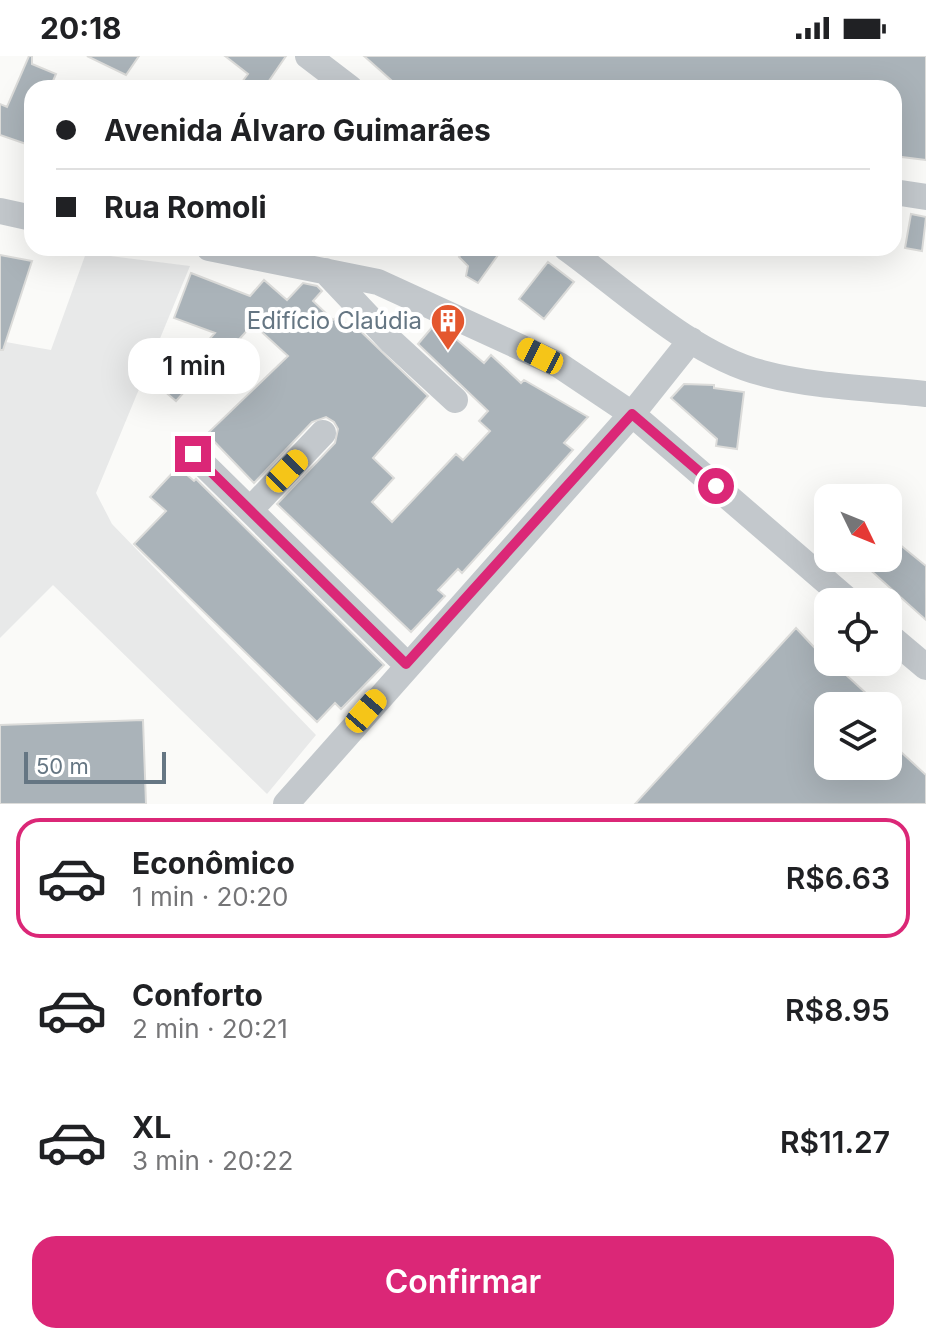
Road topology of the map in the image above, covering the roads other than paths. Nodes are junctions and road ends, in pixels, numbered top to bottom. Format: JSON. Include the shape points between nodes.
{"nodes":[{"id":1,"x":308,"y":56,"type":"edge"},
{"id":2,"x":340,"y":80,"type":"edge"},
{"id":3,"x":902,"y":193,"type":"edge"},
{"id":4,"x":926,"y":197,"type":"edge"},
{"id":5,"x":0,"y":211,"type":"edge"},
{"id":6,"x":24,"y":216,"type":"edge"},
{"id":7,"x":249,"y":256,"type":"edge"},
{"id":8,"x":577,"y":256,"type":"edge"},
{"id":9,"x":325,"y":271,"type":"junction"},
{"id":10,"x":691,"y":340,"type":"junction"},
{"id":11,"x":926,"y":394,"type":"edge"},
{"id":12,"x":455,"y":400,"type":"dead end"},
{"id":13,"x":632,"y":414,"type":"junction"},
{"id":14,"x":323,"y":433,"type":"dead end"},
{"id":15,"x":193,"y":454,"type":"dead end"},
{"id":16,"x":250,"y":510,"type":"junction"},
{"id":17,"x":834,"y":588,"type":"edge"},
{"id":18,"x":902,"y":647,"type":"edge"},
{"id":19,"x":406,"y":664,"type":"junction"},
{"id":20,"x":926,"y":667,"type":"edge"},
{"id":21,"x":286,"y":804,"type":"edge"}],
"edges":[{"from":1,"to":2,"type":"street"},
{"from":3,"to":4,"type":"street"},
{"from":5,"to":6,"type":"street"},
{"from":7,"to":9,"type":"street"},
{"from":8,"to":10,"type":"street"},
{"from":9,"to":12,"type":"street"},
{"from":9,"to":13,"type":"street","via":[[378,282],[461,318],[559,365]]},
{"from":10,"to":11,"type":"street","via":[[762,373]]},
{"from":10,"to":13,"type":"street"},
{"from":13,"to":17,"type":"street"},
{"from":13,"to":19,"type":"street"},
{"from":14,"to":16,"type":"street"},
{"from":15,"to":16,"type":"street"},
{"from":16,"to":19,"type":"street"},
{"from":18,"to":20,"type":"street"},
{"from":19,"to":21,"type":"street"}]}
